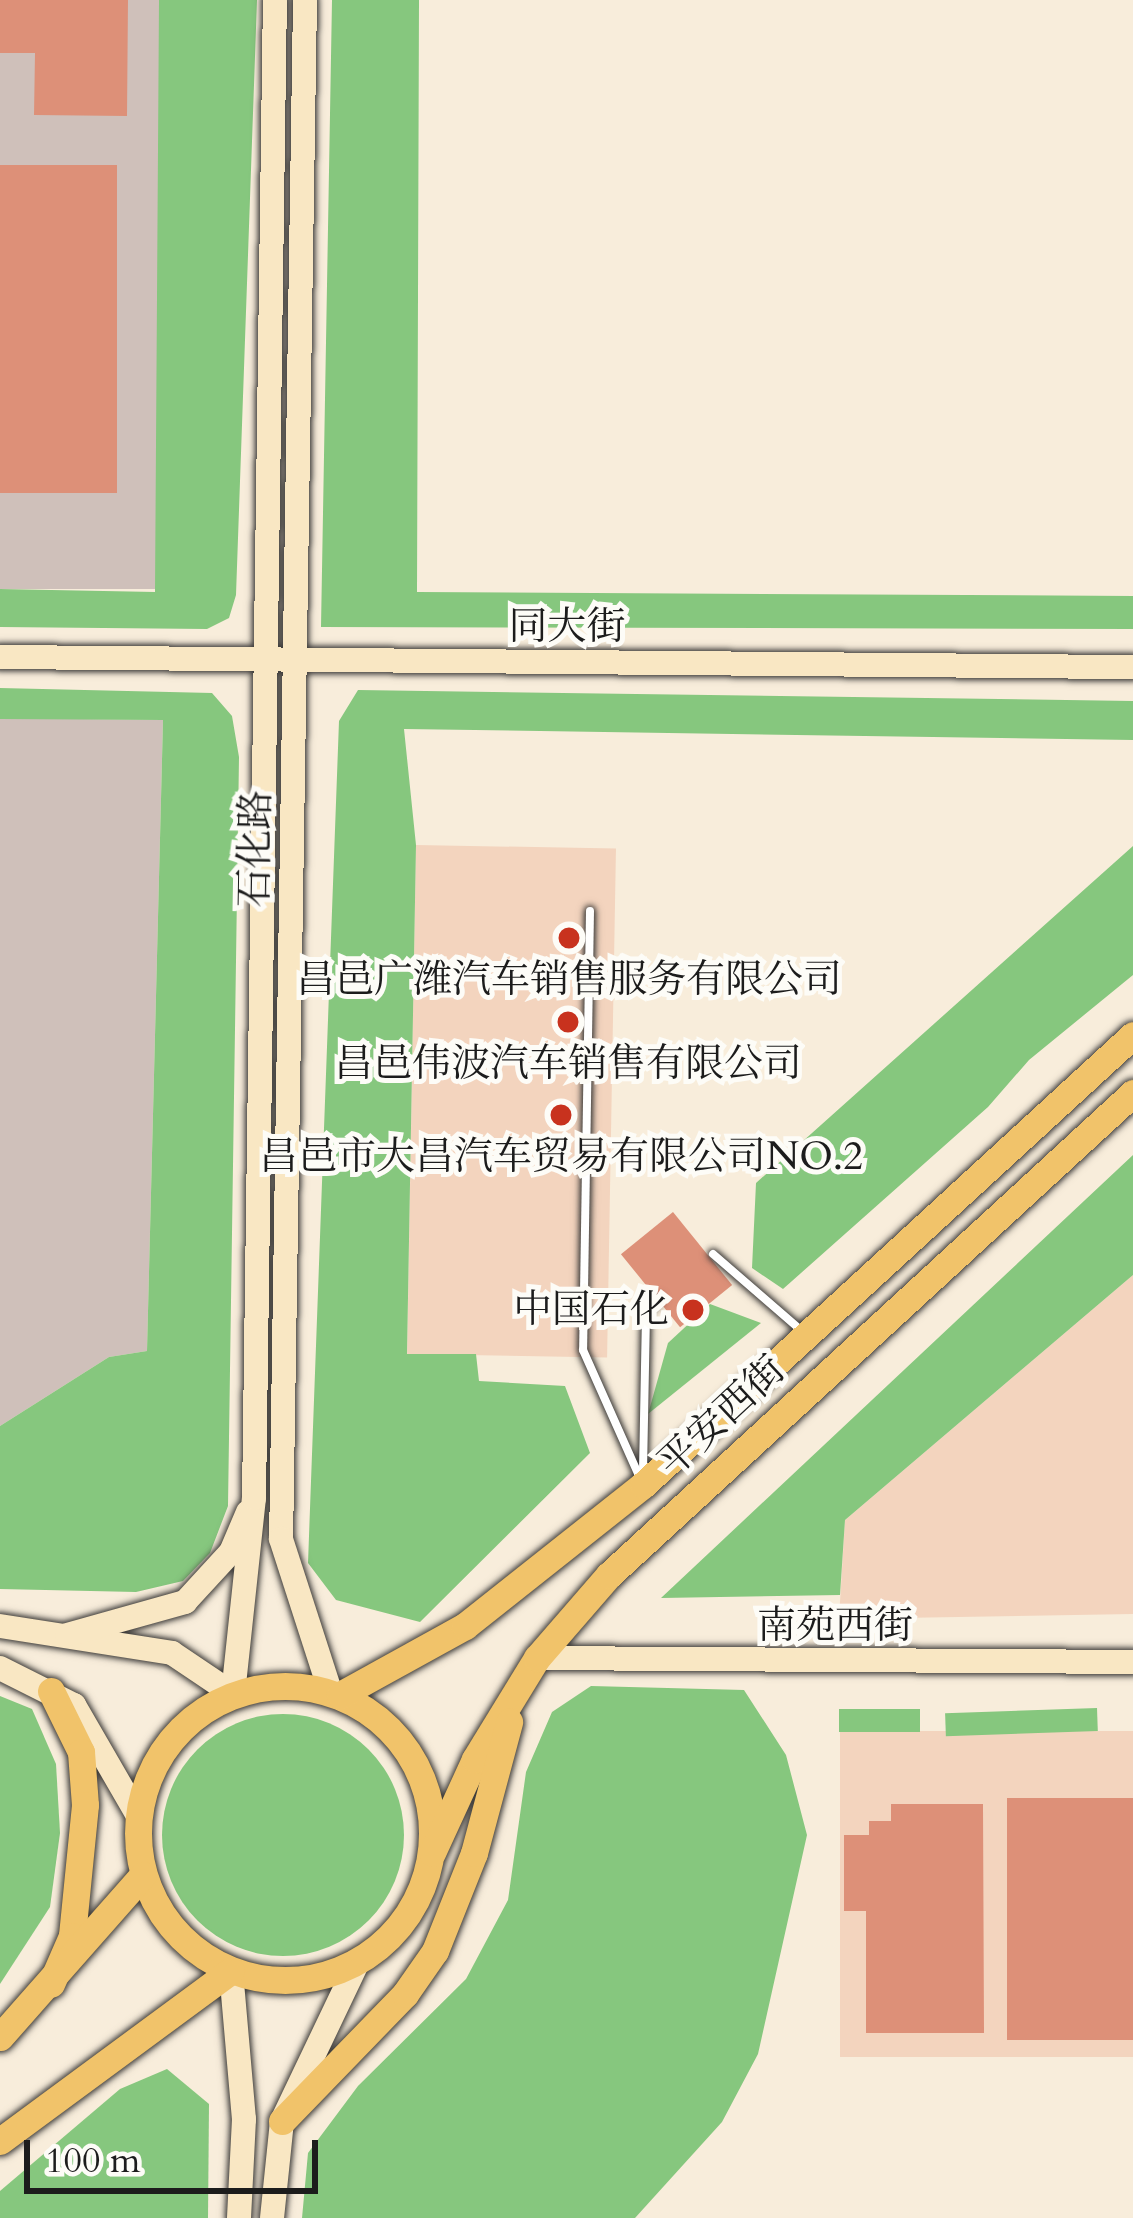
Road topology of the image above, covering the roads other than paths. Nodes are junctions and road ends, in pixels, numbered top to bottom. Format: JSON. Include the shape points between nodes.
{"nodes":[{"id":1,"x":275,"y":0,"type":"edge"},
{"id":2,"x":305,"y":0,"type":"edge"},
{"id":3,"x":0,"y":657,"type":"edge"},
{"id":4,"x":295,"y":660,"type":"junction"},
{"id":5,"x":267,"y":663,"type":"junction"},
{"id":6,"x":1133,"y":668,"type":"edge"},
{"id":7,"x":590,"y":910,"type":"dead end"},
{"id":8,"x":1133,"y":1035,"type":"edge"},
{"id":9,"x":1133,"y":1093,"type":"edge"},
{"id":10,"x":713,"y":1254,"type":"dead end"},
{"id":11,"x":658,"y":1300,"type":"dead end"},
{"id":12,"x":808,"y":1335,"type":"junction"},
{"id":13,"x":643,"y":1485,"type":"junction"},
{"id":14,"x":254,"y":1498,"type":"junction"},
{"id":15,"x":0,"y":1627,"type":"edge"},
{"id":16,"x":67,"y":1635,"type":"junction"},
{"id":17,"x":538,"y":1658,"type":"junction"},
{"id":18,"x":1133,"y":1662,"type":"edge"},
{"id":19,"x":0,"y":1667,"type":"edge"},
{"id":20,"x":51,"y":1690,"type":"junction"},
{"id":21,"x":517,"y":1692,"type":"junction"},
{"id":22,"x":233,"y":1694,"type":"junction"},
{"id":23,"x":335,"y":1694,"type":"junction"},
{"id":24,"x":137,"y":1816,"type":"junction"},
{"id":25,"x":432,"y":1853,"type":"junction"},
{"id":26,"x":143,"y":1875,"type":"junction"},
{"id":27,"x":358,"y":1962,"type":"junction"},
{"id":28,"x":231,"y":1971,"type":"junction"},
{"id":29,"x":51,"y":1984,"type":"junction"},
{"id":30,"x":0,"y":2038,"type":"edge"},
{"id":31,"x":282,"y":2121,"type":"junction"},
{"id":32,"x":0,"y":2141,"type":"edge"},
{"id":33,"x":239,"y":2218,"type":"edge"},
{"id":34,"x":272,"y":2218,"type":"edge"}],
"edges":[{"from":1,"to":5,"type":"main road","name":"石化路"},
{"from":2,"to":4,"type":"main road","name":"石化路"},
{"from":3,"to":5,"type":"main road","name":"同大街"},
{"from":4,"to":5,"type":"main road","name":"同大街"},
{"from":4,"to":6,"type":"main road","name":"同大街"},
{"from":4,"to":23,"type":"main road","name":"石化路","via":[[281,1539]]},
{"from":5,"to":14,"type":"main road","name":"石化路"},
{"from":7,"to":13,"type":"lane","via":[[583,1350]]},
{"from":8,"to":12,"type":"main road","name":"平安西街"},
{"from":9,"to":17,"type":"main road","name":"平安西街","via":[[609,1575]]},
{"from":10,"to":12,"type":"lane"},
{"from":11,"to":13,"type":"lane","via":[[646,1310]]},
{"from":12,"to":13,"type":"main road","name":"平安西街"},
{"from":13,"to":23,"type":"main road","name":"平安西街","via":[[465,1626]]},
{"from":14,"to":16,"type":"main road","via":[[230,1552],[185,1602]]},
{"from":14,"to":22,"type":"main road","name":"石化路"},
{"from":15,"to":16,"type":"main road"},
{"from":16,"to":22,"type":"main road","via":[[172,1653]]},
{"from":17,"to":18,"type":"main road","name":"南苑西街"},
{"from":17,"to":21,"type":"main road","name":"平安西街"},
{"from":19,"to":20,"type":"main road"},
{"from":20,"to":24,"type":"main road","via":[[74,1705]]},
{"from":20,"to":29,"type":"main road","via":[[81,1752],[86,1805],[72,1936]]},
{"from":21,"to":25,"type":"main road","name":"平安西街"},
{"from":21,"to":31,"type":"main road","via":[[474,1853],[434,1951],[405,1994]]},
{"from":22,"to":23,"type":"main road","via":[[271,1686]]},
{"from":22,"to":24,"type":"main road","via":[[165,1746]]},
{"from":23,"to":25,"type":"main road","via":[[382,1721],[413,1758],[431,1804]]},
{"from":24,"to":26,"type":"main road"},
{"from":25,"to":27,"type":"main road","via":[[419,1897],[394,1934]]},
{"from":26,"to":28,"type":"main road","via":[[177,1932]]},
{"from":26,"to":29,"type":"main road"},
{"from":27,"to":28,"type":"main road","via":[[317,1977]]},
{"from":27,"to":31,"type":"main road"},
{"from":28,"to":32,"type":"main road"},
{"from":28,"to":33,"type":"main road","via":[[244,2119]]},
{"from":29,"to":30,"type":"main road"},
{"from":31,"to":34,"type":"main road"}]}
